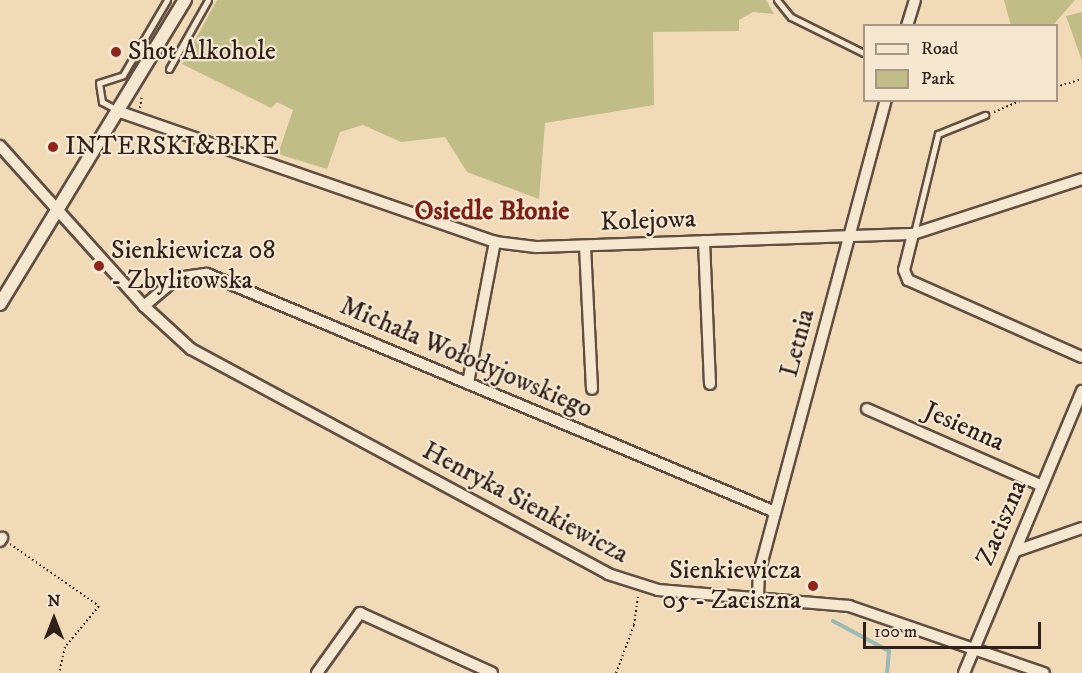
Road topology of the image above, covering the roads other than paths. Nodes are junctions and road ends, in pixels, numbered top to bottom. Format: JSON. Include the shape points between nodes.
{"nodes":[{"id":1,"x":167,"y":0,"type":"edge"},
{"id":2,"x":185,"y":0,"type":"edge"},
{"id":3,"x":208,"y":0,"type":"edge"},
{"id":4,"x":777,"y":0,"type":"edge"},
{"id":5,"x":915,"y":0,"type":"edge"},
{"id":6,"x":908,"y":24,"type":"edge"},
{"id":7,"x":863,"y":53,"type":"edge"},
{"id":8,"x":169,"y":69,"type":"dead end"},
{"id":9,"x":884,"y":102,"type":"edge"},
{"id":10,"x":120,"y":112,"type":"junction"},
{"id":11,"x":985,"y":115,"type":"road end"},
{"id":12,"x":0,"y":146,"type":"edge"},
{"id":13,"x":1082,"y":179,"type":"edge"},
{"id":14,"x":60,"y":213,"type":"junction"},
{"id":15,"x":913,"y":234,"type":"junction"},
{"id":16,"x":849,"y":236,"type":"junction"},
{"id":17,"x":704,"y":241,"type":"junction"},
{"id":18,"x":495,"y":242,"type":"junction"},
{"id":19,"x":585,"y":246,"type":"junction"},
{"id":20,"x":0,"y":303,"type":"edge"},
{"id":21,"x":144,"y":306,"type":"junction"},
{"id":22,"x":1082,"y":357,"type":"edge"},
{"id":23,"x":468,"y":383,"type":"junction"},
{"id":24,"x":710,"y":384,"type":"dead end"},
{"id":25,"x":592,"y":388,"type":"dead end"},
{"id":26,"x":1082,"y":391,"type":"edge"},
{"id":27,"x":867,"y":409,"type":"dead end"},
{"id":28,"x":1042,"y":486,"type":"junction"},
{"id":29,"x":775,"y":512,"type":"junction"},
{"id":30,"x":1082,"y":528,"type":"edge"},
{"id":31,"x":1016,"y":551,"type":"junction"},
{"id":32,"x":758,"y":597,"type":"junction"},
{"id":33,"x":975,"y":645,"type":"junction"},
{"id":34,"x":317,"y":673,"type":"edge"},
{"id":35,"x":492,"y":673,"type":"edge"},
{"id":36,"x":964,"y":673,"type":"edge"},
{"id":37,"x":1044,"y":673,"type":"edge"}],
"edges":[{"from":1,"to":10,"type":"lane","via":[[123,75],[99,83],[102,102]]},
{"from":2,"to":10,"type":"street"},
{"from":3,"to":8,"type":"lane"},
{"from":4,"to":7,"type":"lane","via":[[791,17]]},
{"from":5,"to":6,"type":"street"},
{"from":9,"to":16,"type":"street","name":"Letnia"},
{"from":10,"to":14,"type":"street"},
{"from":10,"to":18,"type":"street","name":"Kolejowa"},
{"from":11,"to":15,"type":"lane","via":[[938,134]]},
{"from":12,"to":14,"type":"street","name":"Henryka Sienkiewicza"},
{"from":13,"to":15,"type":"street","name":"Kolejowa"},
{"from":14,"to":20,"type":"street"},
{"from":14,"to":21,"type":"street","name":"Henryka Sienkiewicza"},
{"from":15,"to":16,"type":"street","name":"Kolejowa"},
{"from":15,"to":22,"type":"street","via":[[904,270],[908,280]]},
{"from":16,"to":17,"type":"street","name":"Kolejowa"},
{"from":16,"to":29,"type":"street","name":"Letnia"},
{"from":17,"to":19,"type":"street","name":"Kolejowa"},
{"from":17,"to":24,"type":"street"},
{"from":18,"to":19,"type":"street","name":"Kolejowa"},
{"from":18,"to":23,"type":"street"},
{"from":19,"to":25,"type":"street"},
{"from":21,"to":23,"type":"street","name":"Michała Wołodyjowskiego","via":[[177,278],[207,274]]},
{"from":21,"to":32,"type":"street","name":"Henryka Sienkiewicza","via":[[191,349],[579,559],[640,586]]},
{"from":23,"to":29,"type":"street","name":"Michała Wołodyjowskiego"},
{"from":26,"to":28,"type":"street","name":"Zaciszna"},
{"from":27,"to":28,"type":"street","name":"Jesienna"},
{"from":28,"to":31,"type":"street","name":"Zaciszna"},
{"from":29,"to":32,"type":"street","name":"Letnia"},
{"from":30,"to":31,"type":"street"},
{"from":31,"to":33,"type":"street","name":"Zaciszna"},
{"from":32,"to":33,"type":"street","name":"Henryka Sienkiewicza","via":[[849,606]]},
{"from":33,"to":36,"type":"street","name":"Zaciszna"},
{"from":33,"to":37,"type":"street","name":"Henryka Sienkiewicza"},
{"from":34,"to":35,"type":"street","via":[[360,612]]}]}
